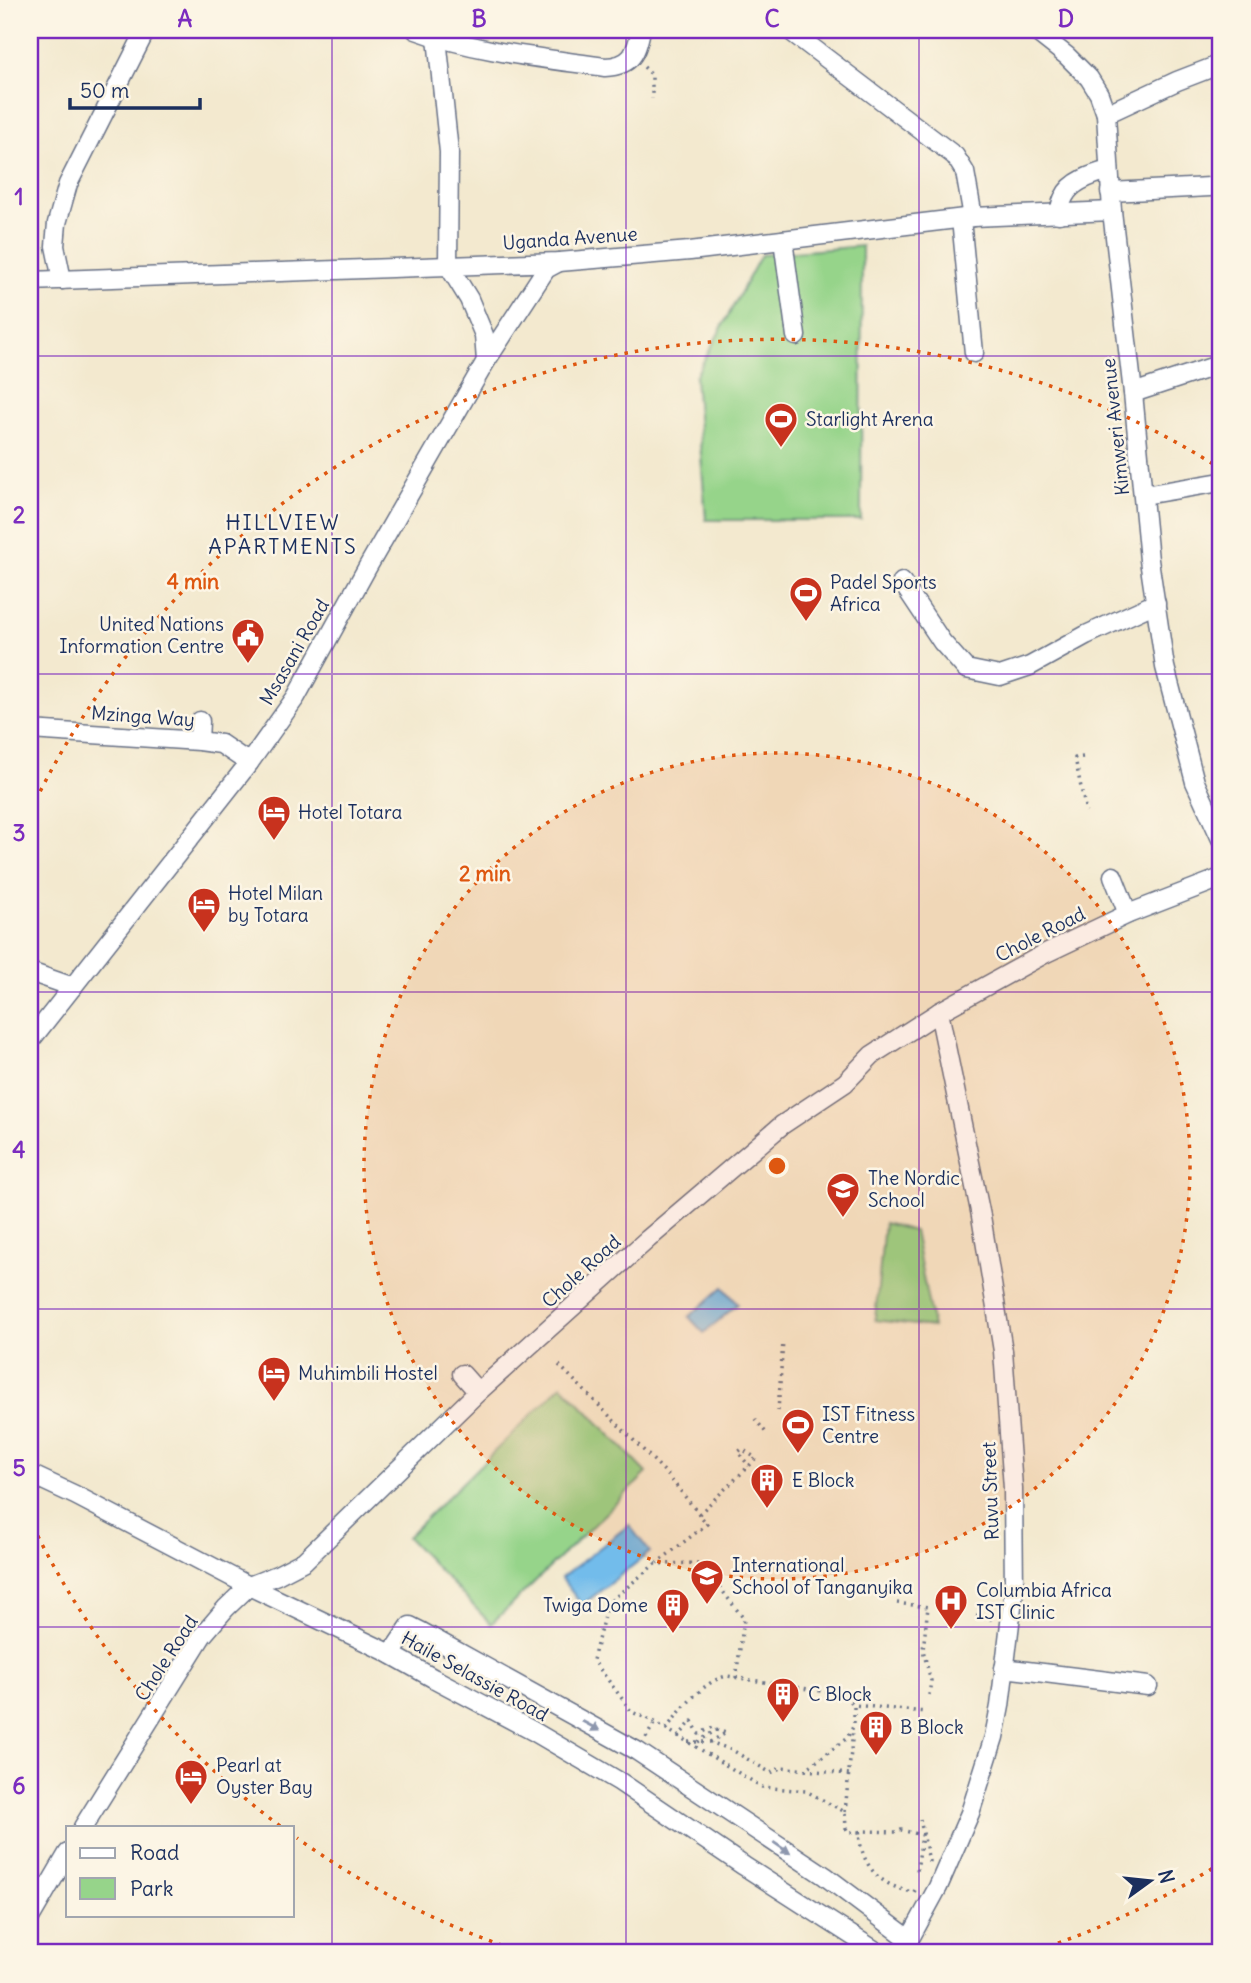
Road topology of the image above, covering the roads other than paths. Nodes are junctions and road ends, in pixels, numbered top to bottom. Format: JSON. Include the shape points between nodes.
{"nodes":[{"id":1,"x":146,"y":30,"type":"edge"},
{"id":2,"x":416,"y":30,"type":"edge"},
{"id":3,"x":641,"y":30,"type":"edge"},
{"id":4,"x":789,"y":30,"type":"edge"},
{"id":5,"x":1034,"y":30,"type":"edge"},
{"id":6,"x":437,"y":38,"type":"junction"},
{"id":7,"x":1221,"y":64,"type":"edge"},
{"id":8,"x":1106,"y":114,"type":"junction"},
{"id":9,"x":1109,"y":170,"type":"junction"},
{"id":10,"x":1221,"y":185,"type":"edge"},
{"id":11,"x":1110,"y":192,"type":"junction"},
{"id":12,"x":1112,"y":211,"type":"junction"},
{"id":13,"x":1059,"y":214,"type":"junction"},
{"id":14,"x":967,"y":218,"type":"junction"},
{"id":15,"x":783,"y":240,"type":"junction"},
{"id":16,"x":559,"y":261,"type":"junction"},
{"id":17,"x":448,"y":265,"type":"junction"},
{"id":18,"x":62,"y":280,"type":"junction"},
{"id":19,"x":30,"y":281,"type":"edge"},
{"id":20,"x":796,"y":336,"type":"dead end"},
{"id":21,"x":974,"y":354,"type":"dead end"},
{"id":22,"x":486,"y":361,"type":"junction"},
{"id":23,"x":1221,"y":364,"type":"edge"},
{"id":24,"x":1133,"y":393,"type":"junction"},
{"id":25,"x":1221,"y":482,"type":"edge"},
{"id":26,"x":1144,"y":495,"type":"junction"},
{"id":27,"x":902,"y":582,"type":"dead end"},
{"id":28,"x":1156,"y":603,"type":"junction"},
{"id":29,"x":200,"y":721,"type":"dead end"},
{"id":30,"x":30,"y":730,"type":"edge"},
{"id":31,"x":199,"y":741,"type":"junction"},
{"id":32,"x":249,"y":763,"type":"junction"},
{"id":33,"x":1221,"y":839,"type":"edge"},
{"id":34,"x":1113,"y":876,"type":"dead end"},
{"id":35,"x":1221,"y":878,"type":"edge"},
{"id":36,"x":1128,"y":914,"type":"junction"},
{"id":37,"x":30,"y":972,"type":"edge"},
{"id":38,"x":73,"y":987,"type":"junction"},
{"id":39,"x":939,"y":1012,"type":"junction"},
{"id":40,"x":30,"y":1041,"type":"edge"},
{"id":41,"x":462,"y":1374,"type":"dead end"},
{"id":42,"x":478,"y":1392,"type":"junction"},
{"id":43,"x":30,"y":1474,"type":"edge"},
{"id":44,"x":248,"y":1586,"type":"junction"},
{"id":45,"x":391,"y":1654,"type":"junction"},
{"id":46,"x":1004,"y":1668,"type":"junction"},
{"id":47,"x":1148,"y":1686,"type":"dead end"},
{"id":48,"x":84,"y":1826,"type":"edge"},
{"id":49,"x":66,"y":1856,"type":"edge"},
{"id":50,"x":30,"y":1918,"type":"edge"},
{"id":51,"x":906,"y":1946,"type":"edge"},
{"id":52,"x":879,"y":1953,"type":"edge"}],
"edges":[{"from":1,"to":18,"type":"street","via":[[68,184],[55,246]]},
{"from":2,"to":6,"type":"street"},
{"from":3,"to":6,"type":"street","via":[[633,56],[625,63],[605,67]]},
{"from":4,"to":14,"type":"street","via":[[955,156],[965,172]]},
{"from":5,"to":8,"type":"street","name":"Kimweri Avenue","via":[[1089,78]]},
{"from":6,"to":17,"type":"street","via":[[449,152]]},
{"from":7,"to":8,"type":"street"},
{"from":8,"to":9,"type":"street","name":"Kimweri Avenue"},
{"from":9,"to":11,"type":"street","name":"Kimweri Avenue"},
{"from":9,"to":13,"type":"street","via":[[1072,187],[1064,195]]},
{"from":10,"to":11,"type":"street"},
{"from":11,"to":12,"type":"street","name":"Kimweri Avenue"},
{"from":12,"to":13,"type":"street","name":"Uganda Avenue"},
{"from":12,"to":24,"type":"street","name":"Kimweri Avenue"},
{"from":13,"to":14,"type":"street","name":"Uganda Avenue"},
{"from":14,"to":15,"type":"street","name":"Uganda Avenue"},
{"from":14,"to":21,"type":"street"},
{"from":15,"to":16,"type":"street","name":"Uganda Avenue"},
{"from":15,"to":20,"type":"street"},
{"from":16,"to":17,"type":"street","name":"Uganda Avenue"},
{"from":16,"to":22,"type":"street","name":"Msasani Road","via":[[546,269]]},
{"from":17,"to":18,"type":"street","name":"Uganda Avenue"},
{"from":17,"to":22,"type":"street","via":[[484,335]]},
{"from":18,"to":19,"type":"street","name":"Uganda Avenue"},
{"from":22,"to":32,"type":"street","name":"Msasani Road","via":[[296,697]]},
{"from":23,"to":24,"type":"street"},
{"from":24,"to":26,"type":"street","name":"Kimweri Avenue"},
{"from":25,"to":26,"type":"street"},
{"from":26,"to":28,"type":"street","name":"Kimweri Avenue"},
{"from":27,"to":28,"type":"street","via":[[966,669],[1000,676],[1030,666]]},
{"from":28,"to":33,"type":"street","name":"Kimweri Avenue","via":[[1165,667],[1195,782]]},
{"from":29,"to":31,"type":"street"},
{"from":30,"to":31,"type":"street","name":"Mzinga Way"},
{"from":31,"to":32,"type":"street","name":"Mzinga Way","via":[[220,744]]},
{"from":32,"to":38,"type":"street","name":"Msasani Road"},
{"from":34,"to":36,"type":"street"},
{"from":35,"to":36,"type":"street","name":"Chole Road"},
{"from":36,"to":39,"type":"street","name":"Chole Road"},
{"from":37,"to":38,"type":"street"},
{"from":38,"to":40,"type":"street","name":"Msasani Road"},
{"from":39,"to":42,"type":"street","name":"Chole Road","via":[[872,1055],[845,1083],[772,1133]]},
{"from":39,"to":46,"type":"street","name":"Ruvu Street","via":[[1003,1351],[1014,1577]]},
{"from":41,"to":42,"type":"street"},
{"from":42,"to":44,"type":"street","name":"Chole Road","via":[[304,1561]]},
{"from":43,"to":44,"type":"street","name":"Haile Selassie Road"},
{"from":44,"to":45,"type":"street","name":"Haile Selassie Road"},
{"from":44,"to":48,"type":"street","name":"Chole Road","via":[[202,1636]]},
{"from":45,"to":51,"type":"street","one_way":true,"via":[[410,1626],[637,1751],[825,1876]]},
{"from":45,"to":52,"type":"street","name":"Haile Selassie Road","via":[[620,1782]]},
{"from":46,"to":47,"type":"street"},
{"from":46,"to":51,"type":"street","name":"Ruvu Street","via":[[994,1737],[970,1813],[939,1887]]},
{"from":49,"to":50,"type":"street"}]}
